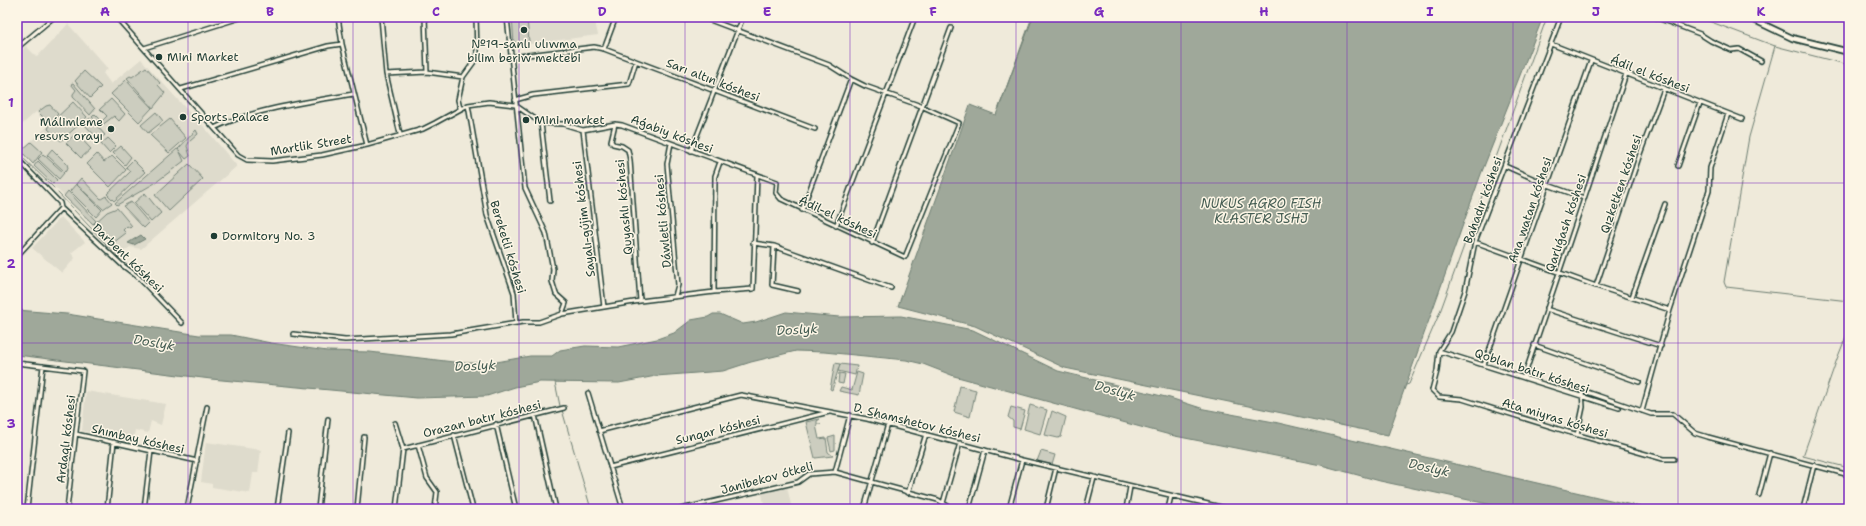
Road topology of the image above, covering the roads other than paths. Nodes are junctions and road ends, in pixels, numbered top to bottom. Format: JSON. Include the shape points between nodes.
{"nodes":[{"id":1,"x":54,"y":17,"type":"edge"},
{"id":2,"x":116,"y":17,"type":"edge"},
{"id":3,"x":243,"y":17,"type":"edge"},
{"id":4,"x":338,"y":17,"type":"edge"},
{"id":5,"x":381,"y":17,"type":"edge"},
{"id":6,"x":425,"y":17,"type":"edge"},
{"id":7,"x":476,"y":17,"type":"edge"},
{"id":8,"x":507,"y":17,"type":"edge"},
{"id":9,"x":616,"y":17,"type":"edge"},
{"id":10,"x":702,"y":17,"type":"edge"},
{"id":11,"x":743,"y":17,"type":"edge"},
{"id":12,"x":915,"y":17,"type":"edge"},
{"id":13,"x":1561,"y":17,"type":"edge"},
{"id":14,"x":1655,"y":17,"type":"edge"},
{"id":15,"x":1748,"y":17,"type":"edge"},
{"id":16,"x":951,"y":28,"type":"dead end"},
{"id":17,"x":738,"y":30,"type":"junction"},
{"id":18,"x":342,"y":44,"type":"junction"},
{"id":19,"x":1551,"y":44,"type":"junction"},
{"id":20,"x":17,"y":48,"type":"edge"},
{"id":21,"x":144,"y":48,"type":"junction"},
{"id":22,"x":604,"y":49,"type":"junction"},
{"id":23,"x":1849,"y":52,"type":"edge"},
{"id":24,"x":511,"y":57,"type":"junction"},
{"id":25,"x":636,"y":60,"type":"junction"},
{"id":26,"x":1591,"y":61,"type":"junction"},
{"id":27,"x":1761,"y":61,"type":"dead end"},
{"id":28,"x":427,"y":72,"type":"junction"},
{"id":29,"x":386,"y":74,"type":"junction"},
{"id":30,"x":1626,"y":74,"type":"junction"},
{"id":31,"x":462,"y":77,"type":"junction"},
{"id":32,"x":850,"y":79,"type":"junction"},
{"id":33,"x":181,"y":89,"type":"junction"},
{"id":34,"x":1664,"y":89,"type":"junction"},
{"id":35,"x":715,"y":91,"type":"junction"},
{"id":36,"x":354,"y":94,"type":"junction"},
{"id":37,"x":886,"y":94,"type":"junction"},
{"id":38,"x":515,"y":100,"type":"junction"},
{"id":39,"x":1700,"y":103,"type":"junction"},
{"id":40,"x":468,"y":105,"type":"junction"},
{"id":41,"x":515,"y":105,"type":"junction"},
{"id":42,"x":921,"y":106,"type":"junction"},
{"id":43,"x":460,"y":108,"type":"junction"},
{"id":44,"x":1728,"y":114,"type":"junction"},
{"id":45,"x":1742,"y":119,"type":"dead end"},
{"id":46,"x":541,"y":123,"type":"junction"},
{"id":47,"x":615,"y":124,"type":"junction"},
{"id":48,"x":214,"y":128,"type":"junction"},
{"id":49,"x":815,"y":129,"type":"dead end"},
{"id":50,"x":583,"y":130,"type":"junction"},
{"id":51,"x":400,"y":134,"type":"junction"},
{"id":52,"x":671,"y":143,"type":"junction"},
{"id":53,"x":17,"y":145,"type":"edge"},
{"id":54,"x":367,"y":145,"type":"junction"},
{"id":55,"x":17,"y":149,"type":"edge"},
{"id":56,"x":691,"y":151,"type":"junction"},
{"id":57,"x":17,"y":158,"type":"edge"},
{"id":58,"x":720,"y":162,"type":"junction"},
{"id":59,"x":1505,"y":166,"type":"junction"},
{"id":60,"x":1678,"y":166,"type":"dead end"},
{"id":61,"x":757,"y":175,"type":"junction"},
{"id":62,"x":777,"y":182,"type":"joint"},
{"id":63,"x":1548,"y":185,"type":"junction"},
{"id":64,"x":1584,"y":198,"type":"junction"},
{"id":65,"x":550,"y":201,"type":"dead end"},
{"id":66,"x":1665,"y":204,"type":"dead end"},
{"id":67,"x":61,"y":208,"type":"junction"},
{"id":68,"x":802,"y":210,"type":"junction"},
{"id":69,"x":836,"y":226,"type":"junction"},
{"id":70,"x":1475,"y":242,"type":"junction"},
{"id":71,"x":754,"y":243,"type":"junction"},
{"id":72,"x":872,"y":243,"type":"junction"},
{"id":73,"x":774,"y":246,"type":"junction"},
{"id":74,"x":17,"y":256,"type":"edge"},
{"id":75,"x":1522,"y":258,"type":"junction"},
{"id":76,"x":1559,"y":272,"type":"junction"},
{"id":77,"x":1596,"y":286,"type":"junction"},
{"id":78,"x":891,"y":288,"type":"dead end"},
{"id":79,"x":798,"y":291,"type":"dead end"},
{"id":80,"x":714,"y":292,"type":"junction"},
{"id":81,"x":675,"y":296,"type":"junction"},
{"id":82,"x":1632,"y":297,"type":"junction"},
{"id":83,"x":640,"y":301,"type":"junction"},
{"id":84,"x":604,"y":307,"type":"junction"},
{"id":85,"x":1546,"y":309,"type":"junction"},
{"id":86,"x":1670,"y":310,"type":"junction"},
{"id":87,"x":562,"y":314,"type":"junction"},
{"id":88,"x":182,"y":323,"type":"dead end"},
{"id":89,"x":516,"y":323,"type":"junction"},
{"id":90,"x":293,"y":334,"type":"dead end"},
{"id":91,"x":1534,"y":345,"type":"junction"},
{"id":92,"x":1661,"y":346,"type":"junction"},
{"id":93,"x":1439,"y":351,"type":"junction"},
{"id":94,"x":17,"y":363,"type":"edge"},
{"id":95,"x":1484,"y":365,"type":"junction"},
{"id":96,"x":43,"y":366,"type":"junction"},
{"id":97,"x":1524,"y":377,"type":"junction"},
{"id":98,"x":1639,"y":382,"type":"dead end"},
{"id":99,"x":1564,"y":384,"type":"dead end"},
{"id":100,"x":1432,"y":390,"type":"joint"},
{"id":101,"x":1582,"y":390,"type":"junction"},
{"id":102,"x":588,"y":393,"type":"dead end"},
{"id":103,"x":1582,"y":397,"type":"junction"},
{"id":104,"x":207,"y":406,"type":"dead end"},
{"id":105,"x":564,"y":408,"type":"dead end"},
{"id":106,"x":1620,"y":408,"type":"dead end"},
{"id":107,"x":1642,"y":411,"type":"junction"},
{"id":108,"x":831,"y":412,"type":"junction"},
{"id":109,"x":535,"y":415,"type":"junction"},
{"id":110,"x":850,"y":416,"type":"junction"},
{"id":111,"x":328,"y":419,"type":"dead end"},
{"id":112,"x":395,"y":423,"type":"dead end"},
{"id":113,"x":496,"y":424,"type":"junction"},
{"id":114,"x":888,"y":424,"type":"junction"},
{"id":115,"x":599,"y":431,"type":"junction"},
{"id":116,"x":288,"y":433,"type":"dead end"},
{"id":117,"x":76,"y":434,"type":"junction"},
{"id":118,"x":926,"y":434,"type":"junction"},
{"id":119,"x":454,"y":435,"type":"junction"},
{"id":120,"x":1577,"y":435,"type":"junction"},
{"id":121,"x":364,"y":437,"type":"dead end"},
{"id":122,"x":114,"y":442,"type":"junction"},
{"id":123,"x":960,"y":443,"type":"junction"},
{"id":124,"x":418,"y":445,"type":"junction"},
{"id":125,"x":403,"y":449,"type":"junction"},
{"id":126,"x":985,"y":450,"type":"junction"},
{"id":127,"x":151,"y":451,"type":"junction"},
{"id":128,"x":1770,"y":453,"type":"junction"},
{"id":129,"x":1022,"y":460,"type":"junction"},
{"id":130,"x":1674,"y":460,"type":"dead end"},
{"id":131,"x":197,"y":461,"type":"junction"},
{"id":132,"x":1814,"y":464,"type":"junction"},
{"id":133,"x":610,"y":466,"type":"junction"},
{"id":134,"x":1056,"y":468,"type":"junction"},
{"id":135,"x":835,"y":472,"type":"junction"},
{"id":136,"x":1849,"y":475,"type":"edge"},
{"id":137,"x":1094,"y":478,"type":"junction"},
{"id":138,"x":870,"y":482,"type":"junction"},
{"id":139,"x":1130,"y":487,"type":"junction"},
{"id":140,"x":908,"y":493,"type":"junction"},
{"id":141,"x":1759,"y":495,"type":"dead end"},
{"id":142,"x":1170,"y":496,"type":"junction"},
{"id":143,"x":943,"y":503,"type":"junction"},
{"id":144,"x":1210,"y":505,"type":"junction"},
{"id":145,"x":27,"y":509,"type":"edge"},
{"id":146,"x":67,"y":509,"type":"edge"},
{"id":147,"x":107,"y":509,"type":"edge"},
{"id":148,"x":144,"y":509,"type":"edge"},
{"id":149,"x":188,"y":509,"type":"edge"},
{"id":150,"x":277,"y":509,"type":"edge"},
{"id":151,"x":318,"y":509,"type":"edge"},
{"id":152,"x":357,"y":509,"type":"edge"},
{"id":153,"x":396,"y":509,"type":"edge"},
{"id":154,"x":435,"y":509,"type":"edge"},
{"id":155,"x":473,"y":509,"type":"edge"},
{"id":156,"x":516,"y":509,"type":"edge"},
{"id":157,"x":556,"y":509,"type":"edge"},
{"id":158,"x":623,"y":509,"type":"edge"},
{"id":159,"x":681,"y":509,"type":"edge"},
{"id":160,"x":864,"y":509,"type":"edge"},
{"id":161,"x":953,"y":509,"type":"edge"},
{"id":162,"x":969,"y":509,"type":"edge"},
{"id":163,"x":1009,"y":509,"type":"edge"},
{"id":164,"x":1046,"y":509,"type":"edge"},
{"id":165,"x":1086,"y":509,"type":"edge"},
{"id":166,"x":1126,"y":509,"type":"edge"},
{"id":167,"x":1168,"y":509,"type":"edge"},
{"id":168,"x":1209,"y":509,"type":"edge"},
{"id":169,"x":1229,"y":509,"type":"edge"},
{"id":170,"x":1803,"y":509,"type":"edge"}],
"edges":[{"from":1,"to":20,"type":"street"},
{"from":2,"to":21,"type":"street","name":"Martlik Street"},
{"from":3,"to":21,"type":"street"},
{"from":4,"to":18,"type":"street"},
{"from":5,"to":29,"type":"street"},
{"from":6,"to":28,"type":"street"},
{"from":7,"to":31,"type":"street","via":[[476,59]]},
{"from":8,"to":24,"type":"street"},
{"from":9,"to":22,"type":"street"},
{"from":10,"to":17,"type":"street"},
{"from":11,"to":17,"type":"street"},
{"from":12,"to":37,"type":"street"},
{"from":13,"to":19,"type":"street","name":"Bahadır kóshesi"},
{"from":14,"to":27,"type":"street"},
{"from":15,"to":23,"type":"main road","via":[[1792,38]]},
{"from":16,"to":42,"type":"street"},
{"from":17,"to":32,"type":"street","via":[[829,65]]},
{"from":17,"to":35,"type":"street"},
{"from":18,"to":33,"type":"street"},
{"from":18,"to":36,"type":"street"},
{"from":19,"to":26,"type":"street","name":"Ádil el kóshesi"},
{"from":19,"to":59,"type":"street","name":"Bahadır kóshesi"},
{"from":21,"to":33,"type":"street","name":"Martlik Street"},
{"from":22,"to":24,"type":"street","name":"Sarı altın kóshesi","via":[[594,47]]},
{"from":22,"to":25,"type":"street","name":"Sarı altın kóshesi"},
{"from":24,"to":38,"type":"street"},
{"from":25,"to":35,"type":"street","name":"Sarı altın kóshesi"},
{"from":25,"to":38,"type":"street","via":[[629,84],[533,95]]},
{"from":26,"to":30,"type":"street","name":"Ádil el kóshesi"},
{"from":26,"to":63,"type":"street","name":"Ana watan kóshesi"},
{"from":28,"to":29,"type":"street"},
{"from":28,"to":31,"type":"street"},
{"from":29,"to":51,"type":"street"},
{"from":30,"to":34,"type":"street","name":"Ádil el kóshesi"},
{"from":30,"to":64,"type":"street","name":"Qarlıǵash kóshesi"},
{"from":31,"to":43,"type":"street","via":[[458,100]]},
{"from":32,"to":37,"type":"street"},
{"from":32,"to":68,"type":"street"},
{"from":33,"to":48,"type":"street","name":"Martlik Street"},
{"from":34,"to":39,"type":"street","name":"Ádil el kóshesi"},
{"from":34,"to":77,"type":"street","name":"Qızketken kóshesi"},
{"from":35,"to":49,"type":"street","name":"Sarı altın kóshesi"},
{"from":35,"to":56,"type":"street"},
{"from":36,"to":48,"type":"street","via":[[309,101],[230,120]]},
{"from":36,"to":54,"type":"street"},
{"from":37,"to":42,"type":"street"},
{"from":37,"to":69,"type":"street"},
{"from":38,"to":41,"type":"street"},
{"from":39,"to":44,"type":"street","name":"Ádil el kóshesi"},
{"from":39,"to":60,"type":"street"},
{"from":40,"to":41,"type":"street","name":"Martlik Street","via":[[489,102]]},
{"from":40,"to":43,"type":"street","name":"Martlik Street"},
{"from":40,"to":89,"type":"street","name":"Bereketli kóshesi","via":[[487,215],[514,293]]},
{"from":41,"to":46,"type":"street"},
{"from":41,"to":87,"type":"street","via":[[525,188],[546,233],[553,269],[552,281],[556,294],[566,303]]},
{"from":42,"to":72,"type":"street"},
{"from":42,"to":72,"type":"street","name":"Ádil-el kóshesi","via":[[959,123],[905,257]]},
{"from":43,"to":51,"type":"street","name":"Martlik Street","via":[[435,124]]},
{"from":44,"to":45,"type":"street","name":"Ádil el kóshesi"},
{"from":44,"to":86,"type":"street","via":[[1710,168],[1709,191]]},
{"from":46,"to":50,"type":"street","name":"Aǵabiy kóshesi","via":[[564,124]]},
{"from":46,"to":65,"type":"street"},
{"from":47,"to":50,"type":"street","name":"Aǵabiy kóshesi"},
{"from":47,"to":52,"type":"street","name":"Aǵabiy kóshesi"},
{"from":47,"to":83,"type":"street","name":"Quyashlı kóshesi","via":[[611,141],[628,150],[629,155]]},
{"from":48,"to":54,"type":"street","name":"Martlik Street","via":[[238,155],[253,161],[309,157]]},
{"from":50,"to":84,"type":"street","name":"Sayalı-gújim kóshesi"},
{"from":51,"to":54,"type":"street","name":"Martlik Street"},
{"from":52,"to":56,"type":"street","name":"Aǵabiy kóshesi"},
{"from":52,"to":81,"type":"street","name":"Dáwletli kóshesi","via":[[668,164],[678,286]]},
{"from":53,"to":55,"type":"street"},
{"from":56,"to":58,"type":"street","name":"Aǵabiy kóshesi"},
{"from":57,"to":67,"type":"street","name":"Darbent kóshesi","via":[[60,203]]},
{"from":58,"to":61,"type":"street","name":"Aǵabiy kóshesi"},
{"from":58,"to":80,"type":"street","via":[[715,176]]},
{"from":59,"to":63,"type":"street"},
{"from":59,"to":70,"type":"street","name":"Bahadır kóshesi"},
{"from":61,"to":62,"type":"street","name":"Aǵabiy kóshesi"},
{"from":61,"to":71,"type":"street"},
{"from":62,"to":68,"type":"street","name":"Ádil-el kóshesi","via":[[776,193],[781,199]]},
{"from":63,"to":64,"type":"street"},
{"from":63,"to":75,"type":"street","name":"Ana watan kóshesi"},
{"from":64,"to":76,"type":"street","name":"Qarlıǵash kóshesi"},
{"from":66,"to":82,"type":"street"},
{"from":67,"to":74,"type":"street"},
{"from":67,"to":88,"type":"street","name":"Darbent kóshesi","via":[[138,277]]},
{"from":68,"to":69,"type":"street","name":"Ádil-el kóshesi"},
{"from":69,"to":72,"type":"street","name":"Ádil-el kóshesi"},
{"from":70,"to":75,"type":"street"},
{"from":70,"to":93,"type":"street","name":"Bahadır kóshesi","via":[[1460,308],[1451,332]]},
{"from":71,"to":73,"type":"street"},
{"from":71,"to":80,"type":"street","via":[[753,289]]},
{"from":73,"to":78,"type":"street"},
{"from":73,"to":79,"type":"street","via":[[772,285]]},
{"from":75,"to":76,"type":"street"},
{"from":75,"to":95,"type":"street","name":"Ana watan kóshesi"},
{"from":76,"to":77,"type":"street"},
{"from":76,"to":85,"type":"street","name":"Qarlıǵash kóshesi"},
{"from":77,"to":82,"type":"street"},
{"from":80,"to":81,"type":"street"},
{"from":81,"to":83,"type":"street"},
{"from":82,"to":86,"type":"street"},
{"from":83,"to":84,"type":"street"},
{"from":84,"to":87,"type":"street"},
{"from":85,"to":91,"type":"street","name":"Qarlıǵash kóshesi"},
{"from":85,"to":92,"type":"street"},
{"from":86,"to":92,"type":"street"},
{"from":87,"to":89,"type":"street","via":[[539,322]]},
{"from":89,"to":90,"type":"street","via":[[474,332],[414,337],[345,340]]},
{"from":91,"to":97,"type":"street","name":"Qarlıǵash kóshesi"},
{"from":91,"to":98,"type":"street"},
{"from":92,"to":107,"type":"street"},
{"from":93,"to":95,"type":"street","name":"Qoblan batır kóshesi"},
{"from":93,"to":100,"type":"street","name":"Bahadır kóshesi"},
{"from":94,"to":96,"type":"street"},
{"from":95,"to":97,"type":"street","name":"Qoblan batır kóshesi"},
{"from":96,"to":117,"type":"street","name":"Ardaqlı kóshesi","via":[[83,371]]},
{"from":96,"to":145,"type":"street"},
{"from":97,"to":103,"type":"street","name":"Qoblan batır kóshesi"},
{"from":99,"to":101,"type":"street","name":"Qoblan batır kóshesi"},
{"from":100,"to":120,"type":"street","name":"Ata miyras kóshesi","via":[[1439,397],[1462,399]]},
{"from":101,"to":103,"type":"street"},
{"from":101,"to":107,"type":"street","name":"Qoblan batır kóshesi"},
{"from":102,"to":115,"type":"street"},
{"from":103,"to":106,"type":"street","name":"Qoblan batır kóshesi"},
{"from":103,"to":120,"type":"street","via":[[1583,407]]},
{"from":104,"to":131,"type":"street"},
{"from":105,"to":109,"type":"street","name":"Orazan batır kóshesi"},
{"from":107,"to":128,"type":"street","name":"Qoblan batır kóshesi","via":[[1651,414],[1673,414],[1695,433]]},
{"from":108,"to":110,"type":"street","name":"D. Shamshetov kóshesi"},
{"from":108,"to":115,"type":"street","name":"D. Shamshetov kóshesi","via":[[741,395]]},
{"from":108,"to":133,"type":"street","name":"Sunqar kóshesi"},
{"from":109,"to":113,"type":"street","name":"Orazan batır kóshesi"},
{"from":109,"to":157,"type":"street"},
{"from":110,"to":114,"type":"street","name":"D. Shamshetov kóshesi"},
{"from":110,"to":135,"type":"street"},
{"from":111,"to":151,"type":"street"},
{"from":112,"to":125,"type":"street"},
{"from":113,"to":119,"type":"street","name":"Orazan batır kóshesi"},
{"from":113,"to":156,"type":"street"},
{"from":114,"to":118,"type":"street","name":"D. Shamshetov kóshesi"},
{"from":114,"to":138,"type":"street"},
{"from":115,"to":133,"type":"street"},
{"from":116,"to":150,"type":"street"},
{"from":117,"to":122,"type":"street","name":"Shımbay kóshesi"},
{"from":117,"to":146,"type":"street","name":"Ardaqlı kóshesi"},
{"from":118,"to":123,"type":"street","name":"D. Shamshetov kóshesi"},
{"from":118,"to":140,"type":"street"},
{"from":119,"to":124,"type":"street","name":"Orazan batır kóshesi"},
{"from":119,"to":155,"type":"street"},
{"from":120,"to":130,"type":"street","name":"Ata miyras kóshesi"},
{"from":121,"to":152,"type":"street"},
{"from":122,"to":127,"type":"street","name":"Shımbay kóshesi"},
{"from":122,"to":147,"type":"street"},
{"from":123,"to":126,"type":"street","name":"D. Shamshetov kóshesi"},
{"from":123,"to":143,"type":"street"},
{"from":124,"to":125,"type":"street","name":"Orazan batır kóshesi"},
{"from":124,"to":154,"type":"street","via":[[427,478],[437,492]]},
{"from":125,"to":153,"type":"street"},
{"from":126,"to":129,"type":"street","name":"D. Shamshetov kóshesi"},
{"from":126,"to":162,"type":"street"},
{"from":127,"to":131,"type":"street","name":"Shımbay kóshesi"},
{"from":127,"to":148,"type":"street"},
{"from":128,"to":132,"type":"street"},
{"from":128,"to":141,"type":"street"},
{"from":129,"to":134,"type":"street","name":"D. Shamshetov kóshesi"},
{"from":129,"to":163,"type":"street"},
{"from":131,"to":149,"type":"street"},
{"from":132,"to":136,"type":"street"},
{"from":132,"to":170,"type":"street"},
{"from":133,"to":158,"type":"street"},
{"from":134,"to":137,"type":"street","name":"D. Shamshetov kóshesi"},
{"from":134,"to":164,"type":"street"},
{"from":135,"to":138,"type":"street"},
{"from":135,"to":159,"type":"street","name":"Janibekov ótkeli","via":[[809,474],[798,482]]},
{"from":137,"to":139,"type":"street","name":"D. Shamshetov kóshesi"},
{"from":137,"to":165,"type":"street"},
{"from":138,"to":140,"type":"street"},
{"from":138,"to":160,"type":"street"},
{"from":139,"to":142,"type":"street","name":"D. Shamshetov kóshesi"},
{"from":139,"to":166,"type":"street"},
{"from":140,"to":143,"type":"street"},
{"from":142,"to":144,"type":"street","name":"D. Shamshetov kóshesi"},
{"from":142,"to":167,"type":"street"},
{"from":143,"to":161,"type":"street"},
{"from":144,"to":168,"type":"street"},
{"from":144,"to":169,"type":"street","name":"D. Shamshetov kóshesi"}]}
